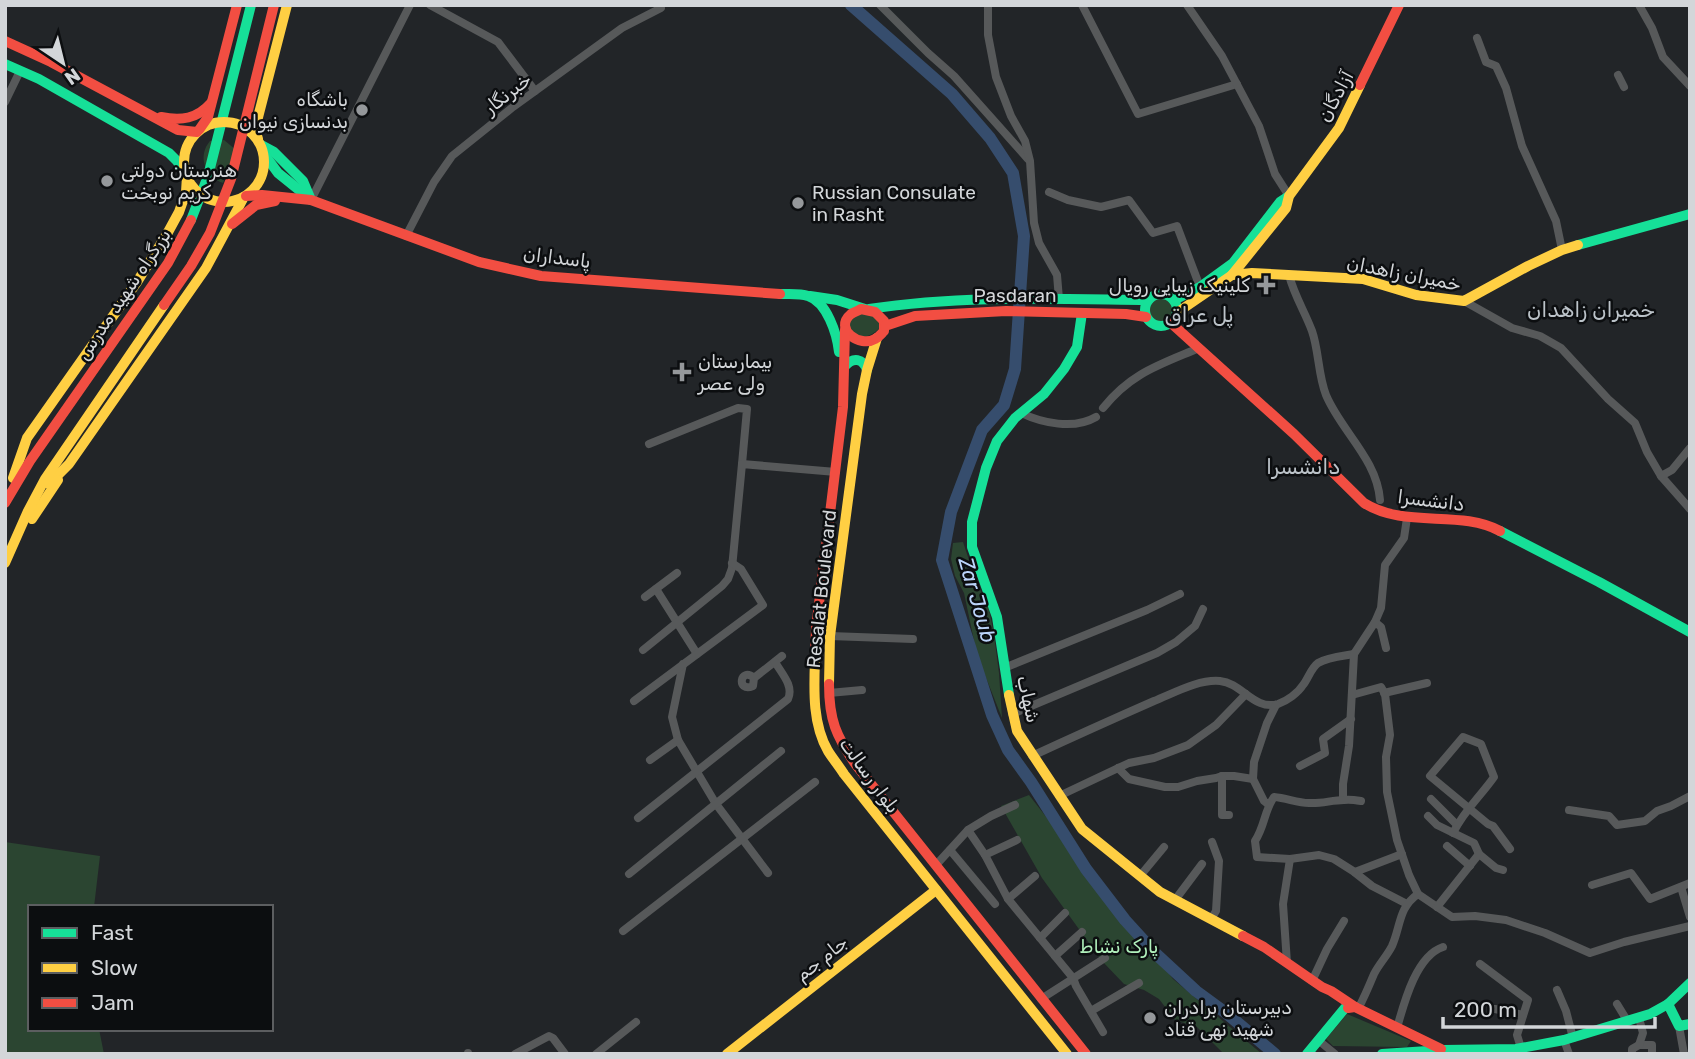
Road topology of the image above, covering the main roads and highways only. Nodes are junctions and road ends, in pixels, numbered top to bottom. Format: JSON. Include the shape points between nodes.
{"nodes":[{"id":1,"x":237,"y":5,"type":"edge"},
{"id":2,"x":251,"y":5,"type":"edge"},
{"id":3,"x":274,"y":5,"type":"edge"},
{"id":4,"x":287,"y":5,"type":"edge"},
{"id":5,"x":1399,"y":5,"type":"edge"},
{"id":6,"x":5,"y":41,"type":"edge"},
{"id":7,"x":5,"y":64,"type":"edge"},
{"id":8,"x":220,"y":70,"type":"junction"},
{"id":9,"x":267,"y":83,"type":"junction"},
{"id":10,"x":212,"y":101,"type":"junction"},
{"id":11,"x":150,"y":116,"type":"junction"},
{"id":12,"x":166,"y":124,"type":"junction"},
{"id":13,"x":198,"y":132,"type":"junction"},
{"id":14,"x":156,"y":145,"type":"junction"},
{"id":15,"x":262,"y":148,"type":"junction"},
{"id":16,"x":186,"y":175,"type":"junction"},
{"id":17,"x":245,"y":196,"type":"junction"},
{"id":18,"x":1289,"y":196,"type":"junction"},
{"id":19,"x":292,"y":198,"type":"junction"},
{"id":20,"x":311,"y":200,"type":"junction"},
{"id":21,"x":1690,"y":214,"type":"edge"},
{"id":22,"x":228,"y":229,"type":"junction"},
{"id":23,"x":167,"y":234,"type":"junction"},
{"id":24,"x":211,"y":258,"type":"junction"},
{"id":25,"x":1242,"y":265,"type":"junction"},
{"id":26,"x":1252,"y":273,"type":"junction"},
{"id":27,"x":1232,"y":275,"type":"junction"},
{"id":28,"x":809,"y":296,"type":"junction"},
{"id":29,"x":1148,"y":300,"type":"junction"},
{"id":30,"x":1174,"y":300,"type":"junction"},
{"id":31,"x":867,"y":309,"type":"junction"},
{"id":32,"x":1178,"y":312,"type":"junction"},
{"id":33,"x":1082,"y":313,"type":"junction"},
{"id":34,"x":1146,"y":317,"type":"junction"},
{"id":35,"x":1171,"y":323,"type":"junction"},
{"id":36,"x":885,"y":326,"type":"junction"},
{"id":37,"x":844,"y":328,"type":"junction"},
{"id":38,"x":877,"y":338,"type":"junction"},
{"id":39,"x":845,"y":366,"type":"junction"},
{"id":40,"x":867,"y":370,"type":"junction"},
{"id":41,"x":843,"y":407,"type":"junction"},
{"id":42,"x":69,"y":464,"type":"junction"},
{"id":43,"x":33,"y":500,"type":"junction"},
{"id":44,"x":5,"y":502,"type":"edge"},
{"id":45,"x":8,"y":557,"type":"edge"},
{"id":46,"x":1690,"y":632,"type":"edge"},
{"id":47,"x":936,"y":890,"type":"junction"},
{"id":48,"x":1024,"y":977,"type":"junction"},
{"id":49,"x":1690,"y":983,"type":"edge"},
{"id":50,"x":1012,"y":986,"type":"junction"},
{"id":51,"x":1668,"y":1003,"type":"junction"},
{"id":52,"x":1353,"y":1008,"type":"junction"},
{"id":53,"x":1685,"y":1025,"type":"edge"},
{"id":54,"x":1415,"y":1037,"type":"junction"},
{"id":55,"x":1443,"y":1050,"type":"junction"},
{"id":56,"x":1525,"y":1050,"type":"edge"},
{"id":57,"x":1410,"y":1052,"type":"edge"},
{"id":58,"x":1461,"y":1052,"type":"edge"},
{"id":59,"x":1481,"y":1052,"type":"edge"},
{"id":60,"x":727,"y":1054,"type":"edge"},
{"id":61,"x":1067,"y":1054,"type":"edge"},
{"id":62,"x":1086,"y":1054,"type":"edge"},
{"id":63,"x":1307,"y":1054,"type":"edge"},
{"id":64,"x":1381,"y":1054,"type":"edge"}],
"edges":[{"from":1,"to":8,"type":"main road"},
{"from":2,"to":44,"type":"main road","name":"بزرگراه شهید مدرس","via":[[208,176],[192,219],[168,263]]},
{"from":3,"to":43,"type":"main road","name":"بزرگراه شهید مدرس","via":[[231,179],[212,227],[191,266]]},
{"from":4,"to":9,"type":"main road"},
{"from":5,"to":18,"type":"main road","name":"آزادگان","via":[[1339,128]]},
{"from":6,"to":11,"type":"main road"},
{"from":7,"to":14,"type":"main road"},
{"from":8,"to":9,"type":"main road","via":[[225,85],[237,93],[254,93]]},
{"from":8,"to":10,"type":"main road"},
{"from":9,"to":15,"type":"main road","via":[[255,128]]},
{"from":10,"to":11,"type":"main road","via":[[190,119]]},
{"from":10,"to":13,"type":"main road"},
{"from":11,"to":12,"type":"main road"},
{"from":12,"to":13,"type":"main road"},
{"from":12,"to":14,"type":"main road","via":[[170,139]]},
{"from":13,"to":15,"type":"main road","via":[[215,123],[232,122],[249,131]]},
{"from":13,"to":16,"type":"main road","via":[[185,152]]},
{"from":14,"to":16,"type":"main road","via":[[173,156]]},
{"from":15,"to":17,"type":"main road","via":[[261,178]]},
{"from":15,"to":20,"type":"main road","via":[[269,163]]},
{"from":16,"to":17,"type":"main road","via":[[197,192],[211,200],[226,202]]},
{"from":16,"to":23,"type":"main road","name":"بزرگراه شهید مدرس","via":[[187,189]]},
{"from":17,"to":19,"type":"main road"},
{"from":17,"to":22,"type":"main road","name":"بزرگراه شهید مدرس"},
{"from":18,"to":25,"type":"main road","name":"آزادگان","via":[[1286,208]]},
{"from":18,"to":30,"type":"main road","name":"آزادگان","via":[[1233,264]]},
{"from":19,"to":20,"type":"main road"},
{"from":19,"to":22,"type":"main road","via":[[258,204]]},
{"from":20,"to":28,"type":"main road","name":"پاسداران","via":[[479,262],[541,276]]},
{"from":21,"to":26,"type":"main road","name":"خمیران زاهدان","via":[[1562,250],[1464,301],[1416,295],[1363,279]]},
{"from":22,"to":24,"type":"main road","name":"بزرگراه شهید مدرس"},
{"from":23,"to":24,"type":"main road","via":[[181,224],[198,225],[212,240]]},
{"from":23,"to":44,"type":"main road","name":"بزرگراه شهید مدرس","via":[[25,442]]},
{"from":24,"to":42,"type":"main road","name":"بزرگراه شهید مدرس"},
{"from":25,"to":26,"type":"main road"},
{"from":25,"to":27,"type":"main road","name":"آزادگان"},
{"from":26,"to":27,"type":"main road","name":"خمیران زاهدان"},
{"from":27,"to":32,"type":"main road","name":"آزادگان"},
{"from":28,"to":31,"type":"main road","name":"پاسداران"},
{"from":28,"to":37,"type":"main road","via":[[825,302]]},
{"from":28,"to":41,"type":"main road","via":[[834,325]]},
{"from":29,"to":30,"type":"main road","via":[[1163,293]]},
{"from":29,"to":31,"type":"main road","name":"Pasdaran","via":[[1006,298]]},
{"from":29,"to":34,"type":"main road"},
{"from":30,"to":32,"type":"main road"},
{"from":31,"to":36,"type":"main road","via":[[881,316]]},
{"from":31,"to":37,"type":"main road","via":[[848,316]]},
{"from":32,"to":35,"type":"main road"},
{"from":33,"to":34,"type":"main road","name":"Pasdaran"},
{"from":33,"to":36,"type":"main road","name":"Pasdaran","via":[[915,316]]},
{"from":33,"to":52,"type":"main road","name":"شهاب","via":[[1077,347],[1064,369],[997,440],[972,522],[972,547],[996,617],[1017,731],[1082,829],[1160,892],[1264,947]]},
{"from":34,"to":35,"type":"main road","via":[[1159,326]]},
{"from":35,"to":46,"type":"main road","name":"دانشسرا","via":[[1372,508],[1407,518],[1488,525]]},
{"from":36,"to":38,"type":"main road"},
{"from":37,"to":38,"type":"main road","via":[[860,341]]},
{"from":37,"to":39,"type":"main road","name":"بلوار رسالت"},
{"from":38,"to":40,"type":"main road","name":"Resalat Boulevard"},
{"from":39,"to":40,"type":"main road","via":[[861,360]]},
{"from":39,"to":41,"type":"main road","name":"بلوار رسالت"},
{"from":40,"to":48,"type":"main road","name":"Resalat Boulevard","via":[[830,636],[831,716],[840,742],[856,765]]},
{"from":41,"to":47,"type":"main road","name":"بلوار رسالت","via":[[816,628],[817,720],[827,749]]},
{"from":42,"to":43,"type":"main road","name":"بزرگراه شهید مدرس"},
{"from":42,"to":45,"type":"main road"},
{"from":43,"to":45,"type":"main road","name":"بزرگراه شهید مدرس"},
{"from":47,"to":50,"type":"main road","name":"بلوار رسالت"},
{"from":47,"to":60,"type":"main road","name":"جام جم"},
{"from":48,"to":50,"type":"main road"},
{"from":48,"to":62,"type":"main road","name":"Resalat Boulevard"},
{"from":49,"to":51,"type":"main road"},
{"from":50,"to":61,"type":"main road","name":"بلوار رسالت"},
{"from":51,"to":53,"type":"main road"},
{"from":51,"to":56,"type":"main road","via":[[1628,1022]]},
{"from":52,"to":54,"type":"main road"},
{"from":52,"to":63,"type":"main road"},
{"from":54,"to":55,"type":"main road"},
{"from":54,"to":57,"type":"main road","via":[[1416,1047]]},
{"from":55,"to":57,"type":"main road"},
{"from":55,"to":58,"type":"main road"},
{"from":56,"to":59,"type":"main road"},
{"from":57,"to":64,"type":"main road"},
{"from":58,"to":59,"type":"main road"}]}
